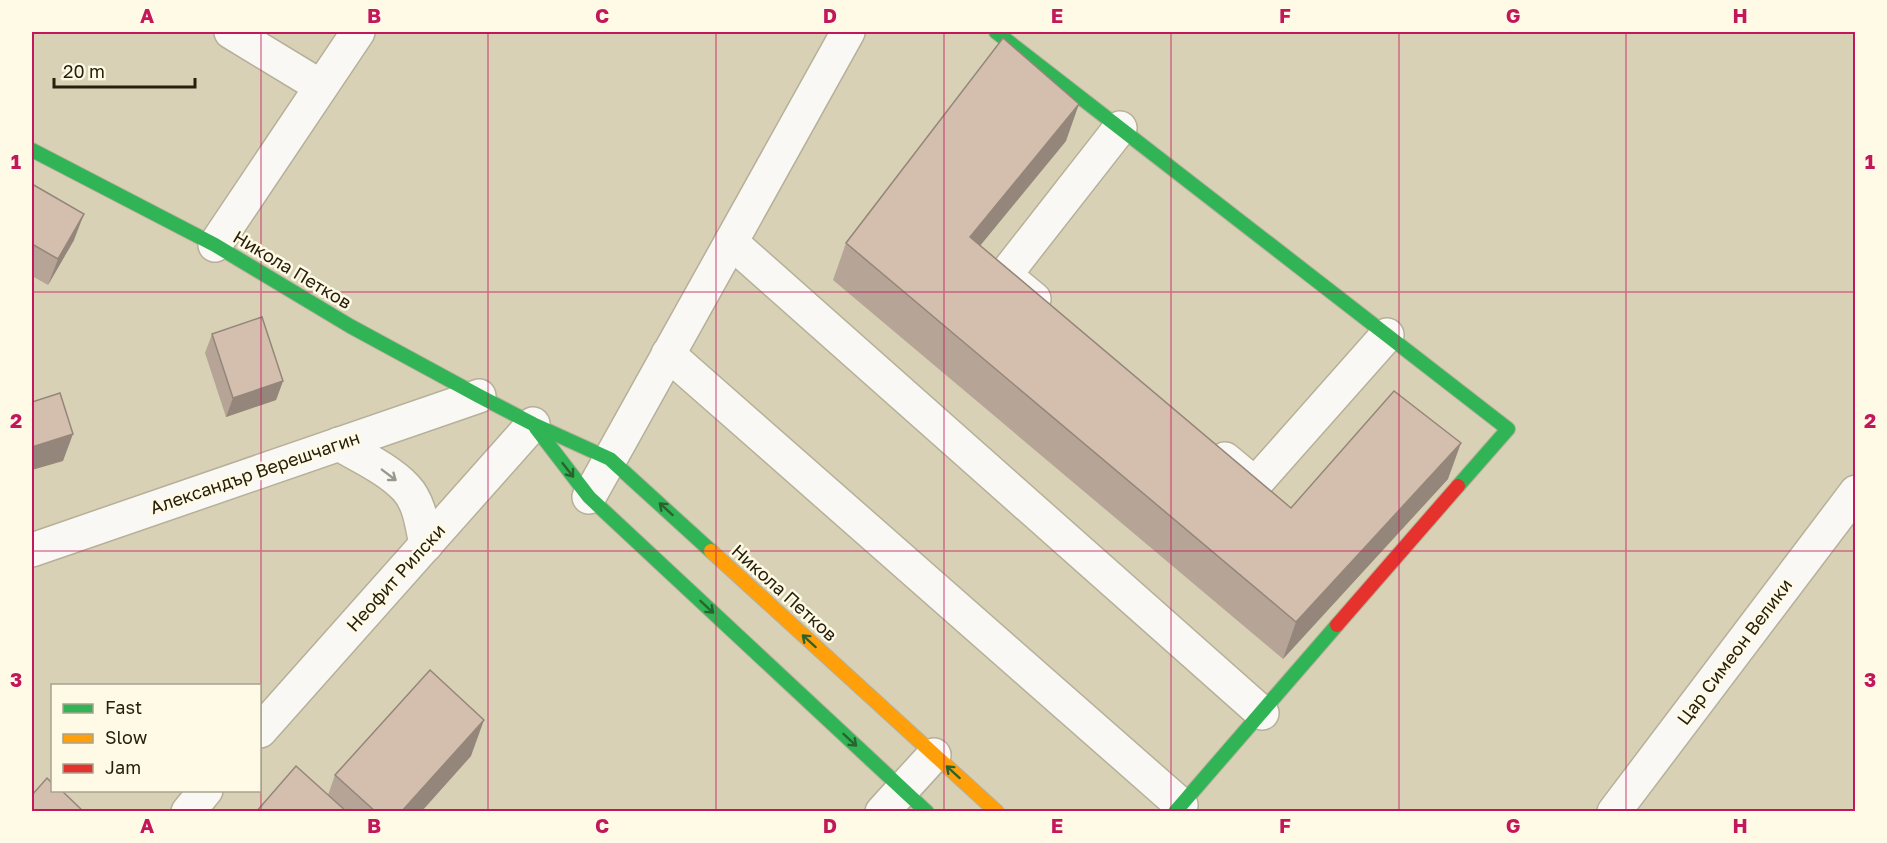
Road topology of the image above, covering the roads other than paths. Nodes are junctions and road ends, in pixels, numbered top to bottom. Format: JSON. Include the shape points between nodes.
{"nodes":[{"id":1,"x":231,"y":32,"type":"edge"},
{"id":2,"x":358,"y":32,"type":"edge"},
{"id":3,"x":848,"y":32,"type":"edge"},
{"id":4,"x":996,"y":32,"type":"edge"},
{"id":5,"x":321,"y":86,"type":"junction"},
{"id":6,"x":1120,"y":128,"type":"junction"},
{"id":7,"x":32,"y":150,"type":"edge"},
{"id":8,"x":731,"y":242,"type":"junction"},
{"id":9,"x":215,"y":245,"type":"junction"},
{"id":10,"x":1059,"y":320,"type":"edge"},
{"id":11,"x":1387,"y":335,"type":"junction"},
{"id":12,"x":668,"y":354,"type":"junction"},
{"id":13,"x":479,"y":396,"type":"junction"},
{"id":14,"x":533,"y":424,"type":"junction"},
{"id":15,"x":1202,"y":439,"type":"edge"},
{"id":16,"x":339,"y":444,"type":"junction"},
{"id":17,"x":610,"y":459,"type":"junction"},
{"id":18,"x":1856,"y":492,"type":"edge"},
{"id":19,"x":589,"y":497,"type":"junction"},
{"id":20,"x":426,"y":545,"type":"junction"},
{"id":21,"x":32,"y":550,"type":"edge"},
{"id":22,"x":1262,"y":713,"type":"junction"},
{"id":23,"x":261,"y":730,"type":"edge"},
{"id":24,"x":934,"y":754,"type":"junction"},
{"id":25,"x":205,"y":792,"type":"edge"},
{"id":26,"x":892,"y":800,"type":"edge"},
{"id":27,"x":1178,"y":808,"type":"edge"},
{"id":28,"x":188,"y":812,"type":"edge"},
{"id":29,"x":927,"y":812,"type":"edge"},
{"id":30,"x":997,"y":812,"type":"edge"},
{"id":31,"x":1614,"y":812,"type":"edge"}],
"edges":[{"from":1,"to":5,"type":"street"},
{"from":2,"to":5,"type":"street"},
{"from":3,"to":8,"type":"street"},
{"from":4,"to":6,"type":"main road"},
{"from":5,"to":9,"type":"street"},
{"from":6,"to":10,"type":"street","via":[[1005,275]]},
{"from":6,"to":11,"type":"main road"},
{"from":7,"to":9,"type":"main road","name":"Никола Петков"},
{"from":8,"to":12,"type":"street"},
{"from":8,"to":22,"type":"street"},
{"from":9,"to":13,"type":"main road","name":"Никола Петков","via":[[350,327]]},
{"from":11,"to":15,"type":"street","via":[[1255,484]]},
{"from":11,"to":22,"type":"main road","via":[[1508,429]]},
{"from":12,"to":17,"type":"street"},
{"from":12,"to":27,"type":"street"},
{"from":13,"to":14,"type":"main road","name":"Никола Петков"},
{"from":13,"to":16,"type":"street","name":"Александър Верешчагин"},
{"from":14,"to":17,"type":"main road","name":"Никола Петков"},
{"from":14,"to":19,"type":"main road","name":"Никола Петков","one_way":true},
{"from":14,"to":20,"type":"street","name":"Неофит Рилски"},
{"from":16,"to":20,"type":"street","one_way":true,"via":[[406,488],[421,518]]},
{"from":16,"to":21,"type":"street","name":"Александър Верешчагин"},
{"from":17,"to":19,"type":"street"},
{"from":24,"to":17,"type":"main road","name":"Никола Петков","one_way":true},
{"from":18,"to":31,"type":"street","name":"Цар Симеон Велики"},
{"from":19,"to":26,"type":"main road","name":"Никола Петков","one_way":true},
{"from":20,"to":23,"type":"street","name":"Неофит Рилски"},
{"from":22,"to":27,"type":"main road"},
{"from":24,"to":26,"type":"street"},
{"from":30,"to":24,"type":"main road","name":"Никола Петков","one_way":true},
{"from":25,"to":28,"type":"street"},
{"from":26,"to":29,"type":"main road","name":"Никола Петков"}]}
